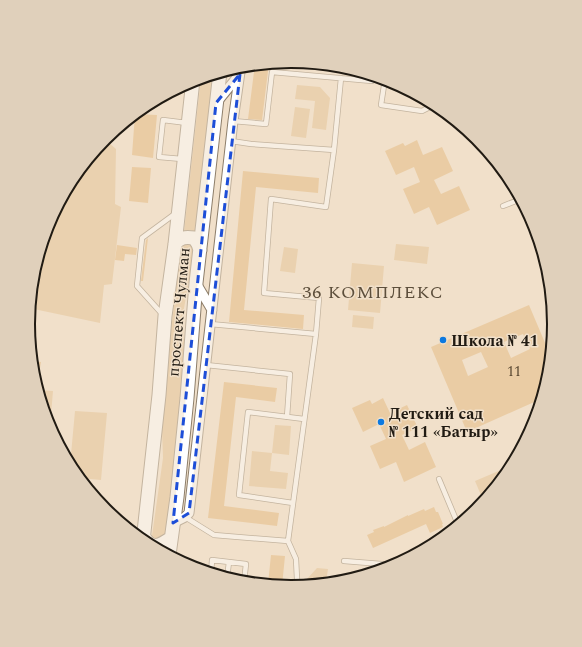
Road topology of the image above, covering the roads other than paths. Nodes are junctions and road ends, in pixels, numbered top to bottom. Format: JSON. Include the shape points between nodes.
{"nodes":[{"id":1,"x":240,"y":72,"type":"edge"},
{"id":2,"x":238,"y":73,"type":"edge"},
{"id":3,"x":219,"y":78,"type":"edge"},
{"id":4,"x":341,"y":78,"type":"junction"},
{"id":5,"x":372,"y":81,"type":"edge"},
{"id":6,"x":384,"y":85,"type":"edge"},
{"id":7,"x":192,"y":87,"type":"edge"},
{"id":8,"x":216,"y":103,"type":"junction"},
{"id":9,"x":428,"y":108,"type":"edge"},
{"id":10,"x":233,"y":121,"type":"junction"},
{"id":11,"x":188,"y":123,"type":"junction"},
{"id":12,"x":231,"y":141,"type":"junction"},
{"id":13,"x":334,"y":150,"type":"junction"},
{"id":14,"x":185,"y":159,"type":"junction"},
{"id":15,"x":516,"y":200,"type":"edge"},
{"id":16,"x":503,"y":206,"type":"dead end"},
{"id":17,"x":179,"y":211,"type":"junction"},
{"id":18,"x":175,"y":244,"type":"junction"},
{"id":19,"x":200,"y":250,"type":"junction"},
{"id":20,"x":196,"y":283,"type":"junction"},
{"id":21,"x":212,"y":310,"type":"junction"},
{"id":22,"x":165,"y":316,"type":"junction"},
{"id":23,"x":210,"y":324,"type":"junction"},
{"id":24,"x":316,"y":334,"type":"junction"},
{"id":25,"x":206,"y":365,"type":"junction"},
{"id":26,"x":287,"y":417,"type":"junction"},
{"id":27,"x":304,"y":419,"type":"junction"},
{"id":28,"x":439,"y":479,"type":"dead end"},
{"id":29,"x":293,"y":503,"type":"junction"},
{"id":30,"x":185,"y":517,"type":"junction"},
{"id":31,"x":456,"y":519,"type":"edge"},
{"id":32,"x":173,"y":523,"type":"junction"},
{"id":33,"x":145,"y":533,"type":"edge"},
{"id":34,"x":171,"y":538,"type":"junction"},
{"id":35,"x":288,"y":541,"type":"junction"},
{"id":36,"x":162,"y":544,"type":"edge"},
{"id":37,"x":170,"y":549,"type":"edge"},
{"id":38,"x":344,"y":561,"type":"dead end"},
{"id":39,"x":229,"y":562,"type":"junction"},
{"id":40,"x":380,"y":563,"type":"edge"},
{"id":41,"x":211,"y":567,"type":"edge"},
{"id":42,"x":228,"y":572,"type":"edge"},
{"id":43,"x":245,"y":575,"type":"edge"},
{"id":44,"x":297,"y":580,"type":"edge"}],
"edges":[{"from":1,"to":10,"type":"street"},
{"from":2,"to":8,"type":"street"},
{"from":3,"to":8,"type":"main road","name":"проспект Чулман"},
{"from":4,"to":5,"type":"lane"},
{"from":4,"to":10,"type":"lane","via":[[272,72],[266,124]]},
{"from":4,"to":13,"type":"lane"},
{"from":6,"to":9,"type":"lane","via":[[381,105],[422,111]]},
{"from":7,"to":11,"type":"main road","name":"проспект Чулман"},
{"from":8,"to":19,"type":"main road","name":"проспект Чулман"},
{"from":10,"to":12,"type":"street"},
{"from":11,"to":14,"type":"main road","name":"проспект Чулман"},
{"from":11,"to":14,"type":"lane","via":[[163,120],[160,157]]},
{"from":12,"to":13,"type":"lane"},
{"from":12,"to":21,"type":"street"},
{"from":13,"to":24,"type":"lane","via":[[326,207],[271,199],[264,293],[319,298]]},
{"from":14,"to":17,"type":"main road","name":"проспект Чулман"},
{"from":15,"to":16,"type":"lane"},
{"from":17,"to":18,"type":"main road","name":"проспект Чулман"},
{"from":17,"to":22,"type":"lane","via":[[142,238],[137,286]]},
{"from":18,"to":19,"type":"main road","via":[[182,238],[194,238]]},
{"from":18,"to":22,"type":"main road","name":"проспект Чулман"},
{"from":19,"to":20,"type":"main road","name":"проспект Чулман"},
{"from":20,"to":21,"type":"street"},
{"from":20,"to":32,"type":"main road","name":"проспект Чулман","via":[[187,398]]},
{"from":21,"to":23,"type":"street"},
{"from":22,"to":33,"type":"main road","name":"проспект Чулман"},
{"from":23,"to":24,"type":"lane"},
{"from":23,"to":25,"type":"street"},
{"from":24,"to":27,"type":"lane"},
{"from":25,"to":26,"type":"lane","via":[[290,374]]},
{"from":25,"to":30,"type":"street","via":[[189,513]]},
{"from":26,"to":27,"type":"lane"},
{"from":26,"to":29,"type":"lane","via":[[248,412],[239,495]]},
{"from":27,"to":29,"type":"lane"},
{"from":28,"to":31,"type":"lane"},
{"from":29,"to":35,"type":"lane"},
{"from":30,"to":32,"type":"street"},
{"from":30,"to":35,"type":"lane","via":[[214,535]]},
{"from":32,"to":34,"type":"main road","name":"проспект Чулман"},
{"from":34,"to":36,"type":"main road"},
{"from":34,"to":37,"type":"main road","name":"проспект Чулман"},
{"from":35,"to":44,"type":"lane","via":[[295,556]]},
{"from":38,"to":40,"type":"lane"},
{"from":39,"to":41,"type":"lane","via":[[212,560]]},
{"from":39,"to":42,"type":"lane"},
{"from":39,"to":43,"type":"lane","via":[[246,564]]}]}
